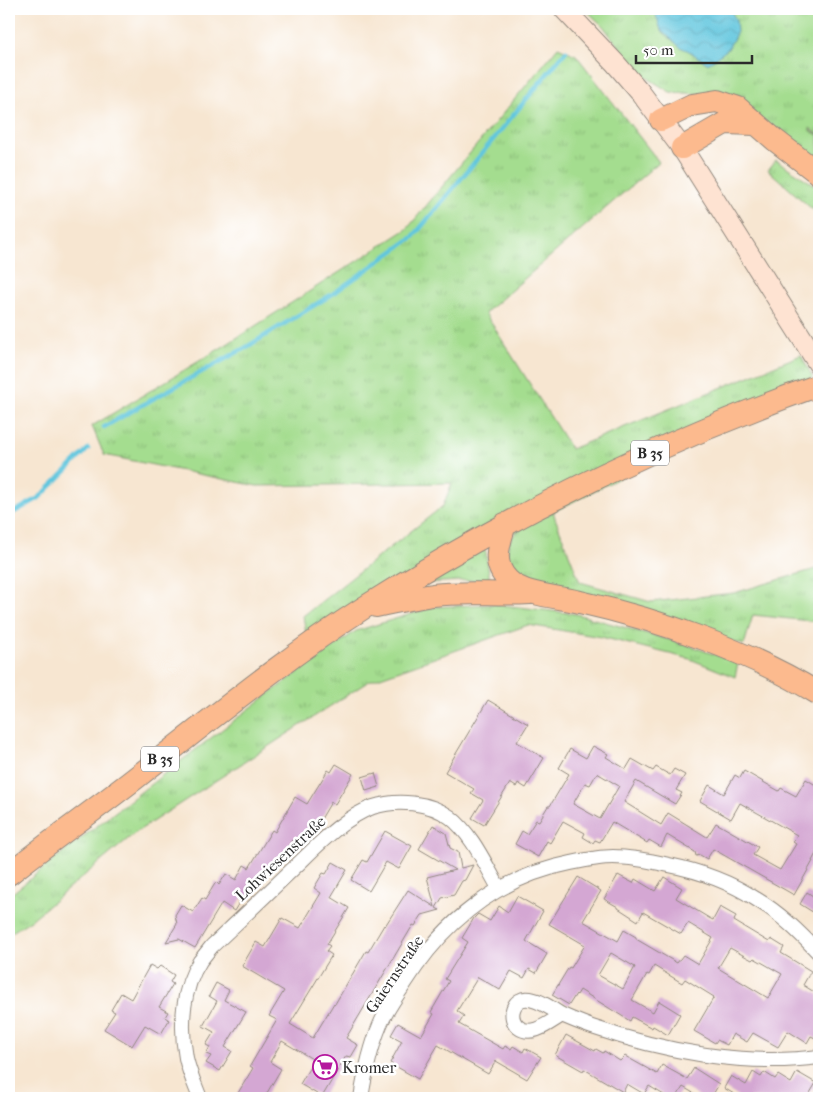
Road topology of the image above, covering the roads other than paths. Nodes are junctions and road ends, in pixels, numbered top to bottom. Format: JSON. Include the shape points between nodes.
{"nodes":[{"id":1,"x":564,"y":9,"type":"edge"},
{"id":2,"x":661,"y":120,"type":"junction"},
{"id":3,"x":755,"y":124,"type":"junction"},
{"id":4,"x":682,"y":148,"type":"junction"},
{"id":5,"x":819,"y":174,"type":"edge"},
{"id":6,"x":819,"y":365,"type":"edge"},
{"id":7,"x":809,"y":389,"type":"edge"},
{"id":8,"x":505,"y":524,"type":"junction"},
{"id":9,"x":533,"y":593,"type":"junction"},
{"id":10,"x":362,"y":609,"type":"junction"},
{"id":11,"x":819,"y":694,"type":"edge"},
{"id":12,"x":9,"y":874,"type":"edge"},
{"id":13,"x":499,"y":888,"type":"junction"},
{"id":14,"x":819,"y":953,"type":"edge"},
{"id":15,"x":562,"y":1015,"type":"dead end"},
{"id":16,"x":819,"y":1057,"type":"edge"},
{"id":17,"x":200,"y":1098,"type":"edge"},
{"id":18,"x":361,"y":1098,"type":"edge"}],
"edges":[{"from":1,"to":2,"type":"main road","via":[[616,64]]},
{"from":2,"to":3,"type":"main road","via":[[692,105],[717,101],[738,108]]},
{"from":2,"to":4,"type":"main road"},
{"from":3,"to":4,"type":"main road","via":[[725,123]]},
{"from":3,"to":5,"type":"main road"},
{"from":4,"to":6,"type":"main road"},
{"from":7,"to":8,"type":"main road","number":"B 35","via":[[662,448]]},
{"from":8,"to":9,"type":"main road","via":[[497,552],[498,566],[507,580]]},
{"from":8,"to":10,"type":"main road","number":"B 35"},
{"from":9,"to":10,"type":"main road","via":[[433,595]]},
{"from":9,"to":11,"type":"main road","via":[[592,605],[712,642]]},
{"from":10,"to":12,"type":"main road","number":"B 35","via":[[280,666]]},
{"from":13,"to":14,"type":"street","name":"Gaiernstraße","via":[[552,867],[583,860],[612,857],[658,862],[703,873],[757,899],[784,919]]},
{"from":13,"to":17,"type":"street","name":"Lohwiesenstraße","via":[[466,833],[441,811],[411,803],[392,803],[353,816],[212,946],[200,962],[186,997],[183,1038]]},
{"from":13,"to":18,"type":"street","name":"Gaiernstraße","via":[[459,918],[413,970],[380,1024],[368,1058]]},
{"from":15,"to":16,"type":"street","via":[[633,1041],[724,1058]]}]}
